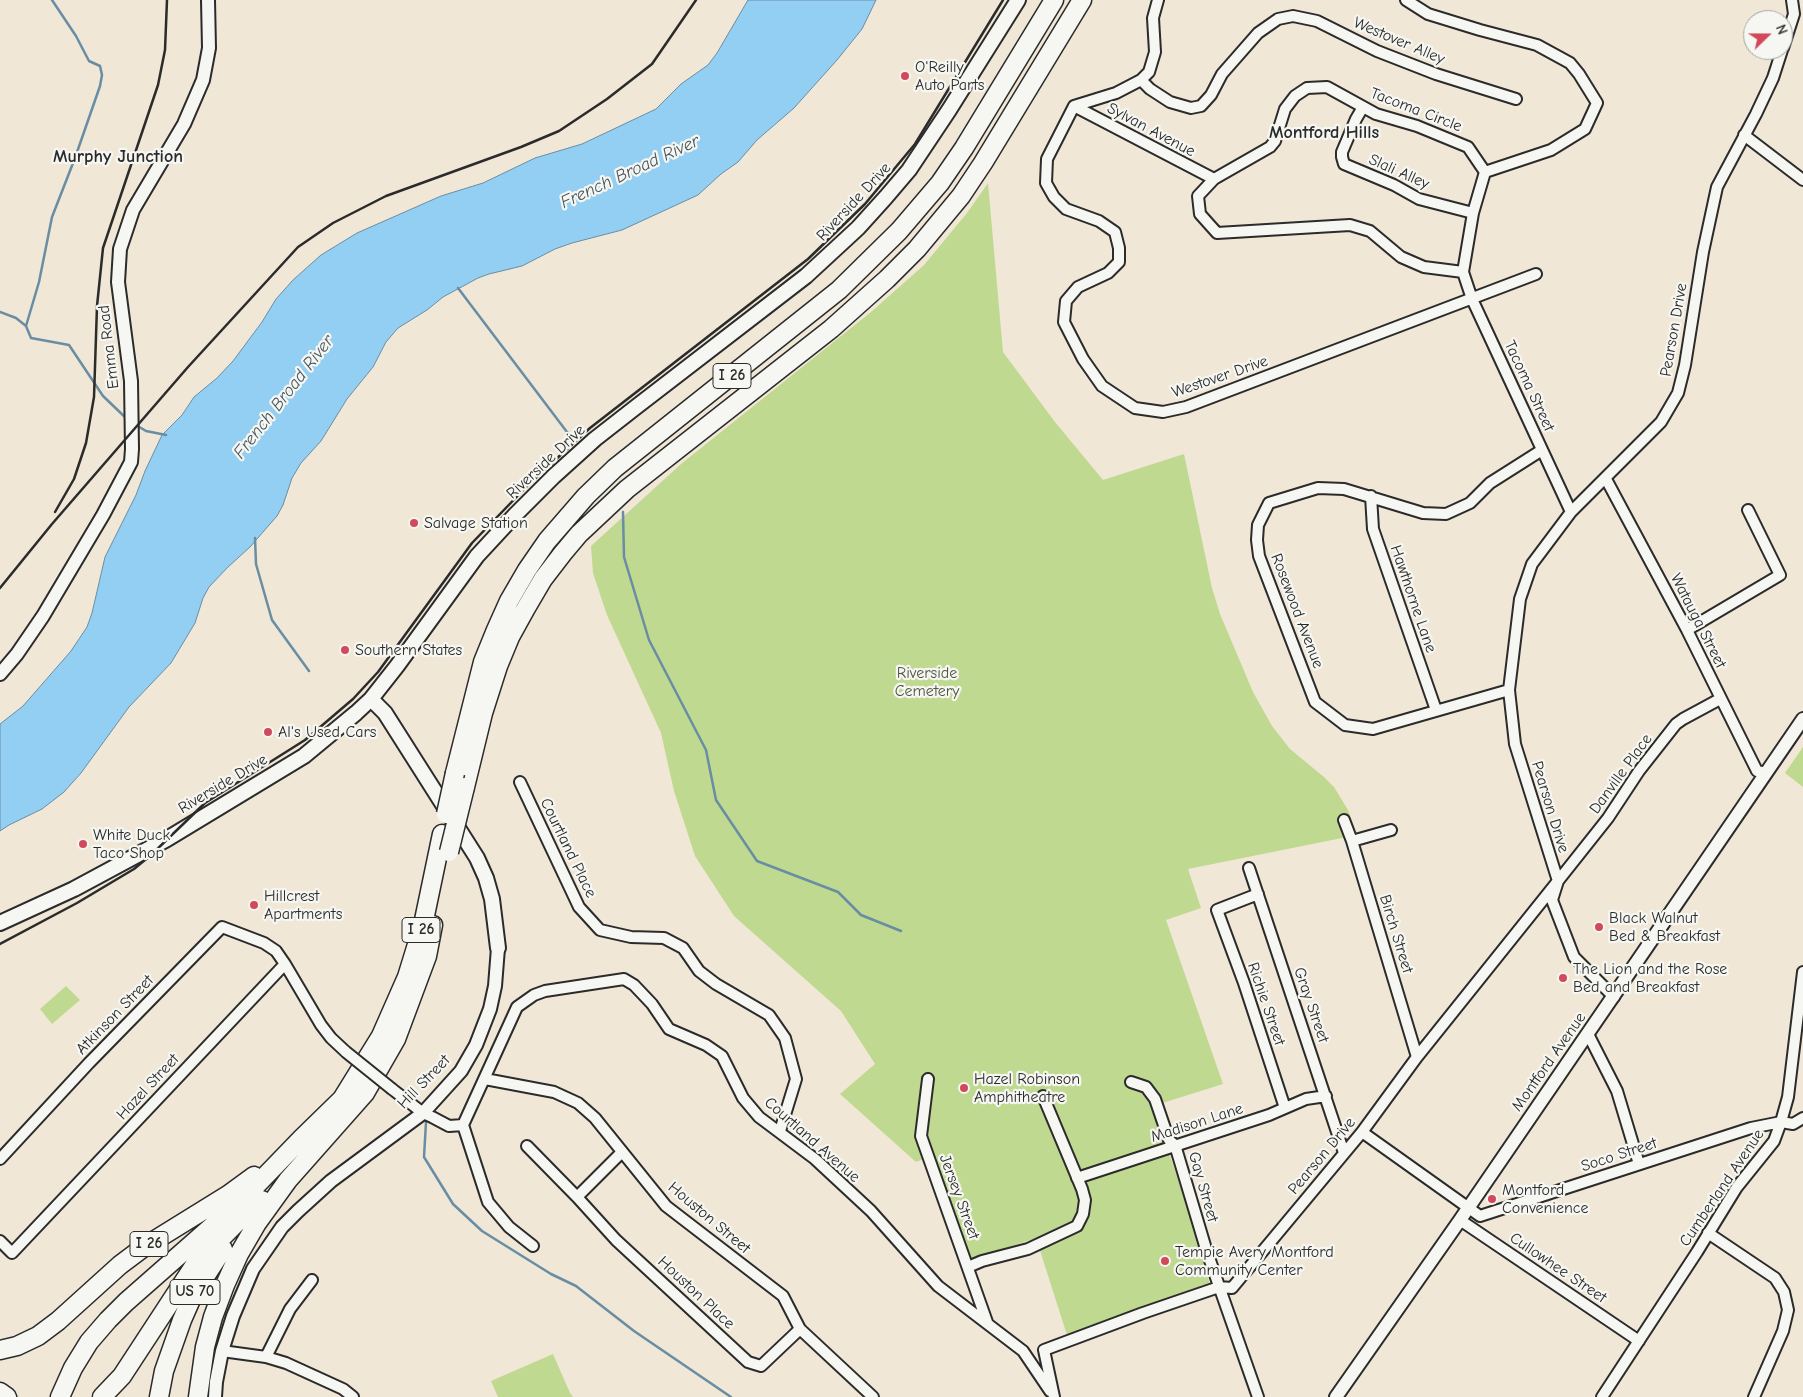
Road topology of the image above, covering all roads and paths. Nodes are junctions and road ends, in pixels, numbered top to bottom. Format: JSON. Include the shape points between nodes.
{"nodes":[{"id":1,"x":208,"y":0,"type":"edge"},
{"id":2,"x":1018,"y":0,"type":"edge"},
{"id":3,"x":1054,"y":0,"type":"edge"},
{"id":4,"x":1082,"y":0,"type":"edge"},
{"id":5,"x":1158,"y":0,"type":"edge"},
{"id":6,"x":1406,"y":0,"type":"edge"},
{"id":7,"x":1792,"y":0,"type":"edge"},
{"id":8,"x":1799,"y":14,"type":"edge"},
{"id":9,"x":1793,"y":27,"type":"edge"},
{"id":10,"x":1779,"y":60,"type":"edge"},
{"id":11,"x":1141,"y":80,"type":"junction"},
{"id":12,"x":1516,"y":100,"type":"dead end"},
{"id":13,"x":1074,"y":106,"type":"junction"},
{"id":14,"x":1363,"y":107,"type":"junction"},
{"id":15,"x":1744,"y":135,"type":"junction"},
{"id":16,"x":1485,"y":172,"type":"junction"},
{"id":17,"x":1214,"y":179,"type":"junction"},
{"id":18,"x":1803,"y":180,"type":"edge"},
{"id":19,"x":1473,"y":213,"type":"junction"},
{"id":20,"x":1463,"y":272,"type":"junction"},
{"id":21,"x":1536,"y":274,"type":"dead end"},
{"id":22,"x":1472,"y":299,"type":"junction"},
{"id":23,"x":1542,"y":450,"type":"junction"},
{"id":24,"x":1606,"y":479,"type":"junction"},
{"id":25,"x":1371,"y":496,"type":"junction"},
{"id":26,"x":1748,"y":510,"type":"dead end"},
{"id":27,"x":1571,"y":512,"type":"junction"},
{"id":28,"x":1686,"y":630,"type":"junction"},
{"id":29,"x":0,"y":674,"type":"edge"},
{"id":30,"x":1509,"y":690,"type":"junction"},
{"id":31,"x":371,"y":699,"type":"junction"},
{"id":32,"x":1720,"y":699,"type":"junction"},
{"id":33,"x":1436,"y":710,"type":"junction"},
{"id":34,"x":1803,"y":719,"type":"edge"},
{"id":35,"x":1766,"y":773,"type":"junction"},
{"id":36,"x":460,"y":780,"type":"junction"},
{"id":37,"x":520,"y":782,"type":"dead end"},
{"id":38,"x":1344,"y":820,"type":"dead end"},
{"id":39,"x":1390,"y":830,"type":"dead end"},
{"id":40,"x":1352,"y":841,"type":"junction"},
{"id":41,"x":1249,"y":868,"type":"dead end"},
{"id":42,"x":1558,"y":881,"type":"junction"},
{"id":43,"x":1258,"y":894,"type":"junction"},
{"id":44,"x":0,"y":923,"type":"edge"},
{"id":45,"x":498,"y":948,"type":"joint"},
{"id":46,"x":285,"y":964,"type":"junction"},
{"id":47,"x":1803,"y":972,"type":"edge"},
{"id":48,"x":1614,"y":997,"type":"junction"},
{"id":49,"x":1588,"y":1034,"type":"junction"},
{"id":50,"x":1417,"y":1057,"type":"junction"},
{"id":51,"x":485,"y":1079,"type":"junction"},
{"id":52,"x":928,"y":1079,"type":"dead end"},
{"id":53,"x":1131,"y":1082,"type":"dead end"},
{"id":54,"x":1043,"y":1096,"type":"dead end"},
{"id":55,"x":1326,"y":1096,"type":"junction"},
{"id":56,"x":1285,"y":1108,"type":"junction"},
{"id":57,"x":422,"y":1113,"type":"junction"},
{"id":58,"x":1803,"y":1118,"type":"edge"},
{"id":59,"x":1781,"y":1122,"type":"junction"},
{"id":60,"x":463,"y":1125,"type":"junction"},
{"id":61,"x":780,"y":1131,"type":"junction"},
{"id":62,"x":1362,"y":1132,"type":"junction"},
{"id":63,"x":301,"y":1139,"type":"junction"},
{"id":64,"x":1175,"y":1145,"type":"junction"},
{"id":65,"x":527,"y":1146,"type":"dead end"},
{"id":66,"x":622,"y":1152,"type":"junction"},
{"id":67,"x":1344,"y":1153,"type":"junction"},
{"id":68,"x":0,"y":1159,"type":"edge"},
{"id":69,"x":1639,"y":1164,"type":"junction"},
{"id":70,"x":1077,"y":1178,"type":"junction"},
{"id":71,"x":288,"y":1180,"type":"junction"},
{"id":72,"x":577,"y":1197,"type":"junction"},
{"id":73,"x":261,"y":1201,"type":"junction"},
{"id":74,"x":1469,"y":1208,"type":"junction"},
{"id":75,"x":1460,"y":1220,"type":"junction"},
{"id":76,"x":1708,"y":1233,"type":"junction"},
{"id":77,"x":0,"y":1241,"type":"edge"},
{"id":78,"x":533,"y":1246,"type":"dead end"},
{"id":79,"x":968,"y":1267,"type":"junction"},
{"id":80,"x":312,"y":1280,"type":"dead end"},
{"id":81,"x":1219,"y":1287,"type":"junction"},
{"id":82,"x":987,"y":1322,"type":"junction"},
{"id":83,"x":800,"y":1329,"type":"junction"},
{"id":84,"x":1639,"y":1341,"type":"junction"},
{"id":85,"x":0,"y":1350,"type":"edge"},
{"id":86,"x":222,"y":1351,"type":"junction"},
{"id":87,"x":266,"y":1357,"type":"junction"},
{"id":88,"x":0,"y":1392,"type":"edge"},
{"id":89,"x":61,"y":1393,"type":"edge"},
{"id":90,"x":7,"y":1397,"type":"edge"},
{"id":91,"x":102,"y":1397,"type":"edge"},
{"id":92,"x":159,"y":1397,"type":"edge"},
{"id":93,"x":198,"y":1397,"type":"edge"},
{"id":94,"x":216,"y":1397,"type":"edge"},
{"id":95,"x":353,"y":1397,"type":"edge"},
{"id":96,"x":874,"y":1397,"type":"edge"},
{"id":97,"x":1054,"y":1397,"type":"edge"},
{"id":98,"x":1258,"y":1397,"type":"edge"},
{"id":99,"x":1336,"y":1397,"type":"edge"},
{"id":100,"x":1602,"y":1397,"type":"edge"},
{"id":101,"x":1754,"y":1397,"type":"edge"}],
"edges":[{"from":1,"to":29,"type":"street","name":"Emma Road","via":[[209,48],[203,80],[184,124],[133,210],[120,249],[118,282],[131,381],[131,462],[104,515],[43,616]]},
{"from":2,"to":31,"type":"main road","name":"Riverside Drive","via":[[909,170],[858,228],[806,276],[595,439],[554,476],[477,556]]},
{"from":3,"to":36,"type":"highway","number":"I 26","via":[[964,148],[940,183],[893,237],[833,295],[616,468],[586,496],[547,541],[509,601],[480,671]]},
{"from":4,"to":36,"type":"highway","number":"I 26","via":[[983,163],[961,196],[917,249],[831,329],[627,489],[563,553],[510,636]]},
{"from":5,"to":11,"type":"street","via":[[1154,18],[1155,52],[1149,72]]},
{"from":6,"to":16,"type":"street","via":[[1428,14],[1537,45],[1570,63],[1597,103],[1585,129],[1550,150]]},
{"from":7,"to":8,"type":"street","name":"Pearson Drive"},
{"from":8,"to":9,"type":"street","name":"Pearson Drive"},
{"from":10,"to":15,"type":"street","name":"Pearson Drive"},
{"from":11,"to":12,"type":"street","name":"Westover Alley","via":[[1170,102],[1191,108],[1201,106],[1222,74],[1258,33],[1278,19],[1294,16],[1317,21],[1378,51],[1436,74]]},
{"from":11,"to":13,"type":"street","via":[[1116,93]]},
{"from":13,"to":17,"type":"street","name":"Sylvan Avenue"},
{"from":13,"to":22,"type":"street","name":"Westover Drive","via":[[1047,158],[1046,183],[1066,209],[1099,221],[1115,232],[1119,262],[1108,273],[1078,287],[1066,300],[1064,322],[1083,359],[1102,386],[1135,408],[1163,412],[1186,407]]},
{"from":14,"to":16,"type":"street","name":"Tacoma Circle","via":[[1468,147]]},
{"from":14,"to":17,"type":"street","name":"Tacoma Circle","via":[[1327,87],[1307,88],[1285,109],[1270,147]]},
{"from":14,"to":19,"type":"street","name":"Slali Alley","via":[[1342,152],[1344,164],[1419,200]]},
{"from":15,"to":18,"type":"street"},
{"from":15,"to":24,"type":"street","name":"Pearson Drive","via":[[1717,187],[1678,393],[1662,422]]},
{"from":16,"to":19,"type":"street"},
{"from":17,"to":20,"type":"street","name":"Tacoma Circle","via":[[1198,196],[1200,214],[1217,233],[1350,225],[1370,230],[1401,257],[1424,267]]},
{"from":19,"to":20,"type":"street"},
{"from":20,"to":22,"type":"street","name":"Tacoma Street"},
{"from":21,"to":22,"type":"street"},
{"from":22,"to":23,"type":"street","name":"Tacoma Street"},
{"from":23,"to":25,"type":"street","name":"Rosewood Avenue","via":[[1490,484],[1470,503],[1446,514],[1423,513]]},
{"from":23,"to":27,"type":"street","name":"Tacoma Street"},
{"from":24,"to":27,"type":"street","name":"Pearson Drive"},
{"from":24,"to":28,"type":"street","name":"Watauga Street"},
{"from":25,"to":33,"type":"street","name":"Hawthorne Lane","via":[[1373,529]]},
{"from":25,"to":33,"type":"street","name":"Rosewood Avenue","via":[[1344,489],[1318,488],[1269,503],[1258,525],[1259,556],[1315,702],[1344,725],[1373,729]]},
{"from":26,"to":28,"type":"street","via":[[1780,575]]},
{"from":27,"to":30,"type":"street","name":"Pearson Drive","via":[[1532,564],[1520,599]]},
{"from":28,"to":32,"type":"street","name":"Watauga Street"},
{"from":30,"to":33,"type":"street","name":"Rosewood Avenue"},
{"from":30,"to":42,"type":"street","name":"Pearson Drive","via":[[1515,744]]},
{"from":31,"to":44,"type":"main road","name":"Riverside Drive","via":[[304,756],[167,839],[74,889]]},
{"from":31,"to":45,"type":"main road","name":"Hill Street","via":[[385,713],[477,858],[492,899]]},
{"from":32,"to":35,"type":"street","name":"Watauga Street","via":[[1757,771]]},
{"from":32,"to":42,"type":"street","name":"Danville Place","via":[[1676,724]]},
{"from":34,"to":35,"type":"street","name":"Montford Avenue"},
{"from":35,"to":48,"type":"street","name":"Montford Avenue"},
{"from":36,"to":63,"type":"highway","number":"I 26","bridge":true,"via":[[442,834],[423,925],[407,977],[381,1036],[342,1099]]},
{"from":36,"to":71,"type":"highway","number":"I 26","bridge":true,"via":[[427,956],[396,1039],[365,1093]]},
{"from":37,"to":61,"type":"street","name":"Courtland Place","via":[[579,907],[600,930],[631,937],[664,938],[683,948],[699,971],[716,984],[769,1015],[785,1038],[796,1079]]},
{"from":38,"to":40,"type":"street","name":"Birch Street"},
{"from":39,"to":40,"type":"street"},
{"from":40,"to":50,"type":"street","name":"Birch Street"},
{"from":41,"to":43,"type":"street","name":"Gray Street"},
{"from":42,"to":48,"type":"street","via":[[1552,900],[1574,957]]},
{"from":42,"to":50,"type":"street","name":"Pearson Drive"},
{"from":43,"to":55,"type":"street","name":"Gray Street"},
{"from":43,"to":56,"type":"street","name":"Richie Street","via":[[1217,910]]},
{"from":45,"to":57,"type":"street","name":"Hill Street","via":[[490,1010],[476,1045],[461,1071]]},
{"from":46,"to":57,"type":"street","bridge":true,"via":[[331,1038]]},
{"from":46,"to":68,"type":"street","name":"Atkinson Street","via":[[276,951],[264,943],[222,927]]},
{"from":46,"to":77,"type":"street","name":"Hazel Street","via":[[12,1253]]},
{"from":47,"to":59,"type":"street","name":"Cumberland Avenue","via":[[1788,1097]]},
{"from":48,"to":49,"type":"street","name":"Montford Avenue"},
{"from":49,"to":69,"type":"street","via":[[1617,1091]]},
{"from":49,"to":74,"type":"street","name":"Montford Avenue"},
{"from":50,"to":62,"type":"street","name":"Pearson Drive"},
{"from":51,"to":60,"type":"street","name":"Courtland Avenue"},
{"from":51,"to":61,"type":"street","name":"Courtland Avenue","via":[[517,1008],[534,995],[545,990],[624,979],[652,1004],[669,1029],[706,1045],[722,1056],[743,1098],[759,1117]]},
{"from":51,"to":66,"type":"street","name":"Houston Street","via":[[559,1093],[578,1103],[596,1118]]},
{"from":52,"to":79,"type":"street","name":"Jersey Street","via":[[921,1136]]},
{"from":53,"to":64,"type":"street","name":"Gay Street","via":[[1146,1087],[1155,1099],[1169,1140]]},
{"from":54,"to":70,"type":"street"},
{"from":55,"to":56,"type":"street","name":"Madison Lane"},
{"from":55,"to":67,"type":"street","name":"Gray Street"},
{"from":56,"to":64,"type":"street","name":"Madison Lane"},
{"from":57,"to":60,"type":"street","via":[[449,1126]]},
{"from":57,"to":86,"type":"street","name":"Hill Street","via":[[331,1181],[282,1227],[245,1286]]},
{"from":58,"to":59,"type":"street","name":"Soco Street","via":[[1792,1124]]},
{"from":59,"to":69,"type":"street","name":"Soco Street","via":[[1751,1128]]},
{"from":59,"to":76,"type":"street","name":"Cumberland Avenue","via":[[1774,1141],[1737,1187]]},
{"from":60,"to":78,"type":"street","via":[[488,1202],[509,1227]]},
{"from":61,"to":82,"type":"street","name":"Courtland Avenue","via":[[871,1211],[938,1286]]},
{"from":62,"to":67,"type":"street","name":"Pearson Drive"},
{"from":62,"to":74,"type":"street"},
{"from":63,"to":85,"type":"highway","number":"I 26","via":[[290,1143],[228,1195],[144,1247],[38,1336]]},
{"from":63,"to":89,"type":"highway","number":"US 70","via":[[242,1200],[108,1320],[89,1342]]},
{"from":64,"to":70,"type":"street","name":"Madison Lane"},
{"from":64,"to":81,"type":"street","name":"Gay Street"},
{"from":65,"to":72,"type":"street","name":"Houston Place"},
{"from":66,"to":72,"type":"street"},
{"from":66,"to":83,"type":"street","name":"Houston Street","via":[[666,1206],[783,1296]]},
{"from":67,"to":81,"type":"street","name":"Pearson Drive","via":[[1232,1288]]},
{"from":69,"to":74,"type":"street","name":"Soco Street","via":[[1480,1216]]},
{"from":70,"to":79,"type":"street","via":[[1085,1200],[1077,1226],[1028,1249]]},
{"from":71,"to":73,"type":"highway","number":"I 26"},
{"from":71,"to":93,"type":"highway","via":[[239,1254],[225,1285],[205,1347]]},
{"from":72,"to":83,"type":"street","name":"Houston Place","via":[[616,1240],[748,1362],[761,1366]]},
{"from":73,"to":91,"type":"highway","number":"I 26","via":[[194,1266],[122,1376]]},
{"from":73,"to":92,"type":"highway","number":"US 70","via":[[220,1252],[193,1295],[164,1371]]},
{"from":74,"to":75,"type":"street","name":"Montford Avenue"},
{"from":75,"to":84,"type":"street","name":"Cullowhee Street"},
{"from":75,"to":99,"type":"street","name":"Montford Avenue"},
{"from":76,"to":84,"type":"street","name":"Cumberland Avenue"},
{"from":76,"to":101,"type":"street","via":[[1775,1278],[1784,1292],[1788,1310],[1783,1331]]},
{"from":79,"to":82,"type":"street","name":"Jersey Street"},
{"from":80,"to":87,"type":"street","via":[[290,1309]]},
{"from":81,"to":97,"type":"street","name":"Pearson Drive","via":[[1044,1350]]},
{"from":81,"to":98,"type":"street","name":"Gay Street"},
{"from":82,"to":97,"type":"street","name":"Courtland Avenue","via":[[1023,1351]]},
{"from":83,"to":96,"type":"street","name":"Houston Street"},
{"from":84,"to":100,"type":"street","name":"Cumberland Avenue"},
{"from":86,"to":87,"type":"street"},
{"from":86,"to":94,"type":"street","name":"Hill Street"},
{"from":87,"to":95,"type":"street","via":[[343,1389]]},
{"from":88,"to":90,"type":"highway"}]}
